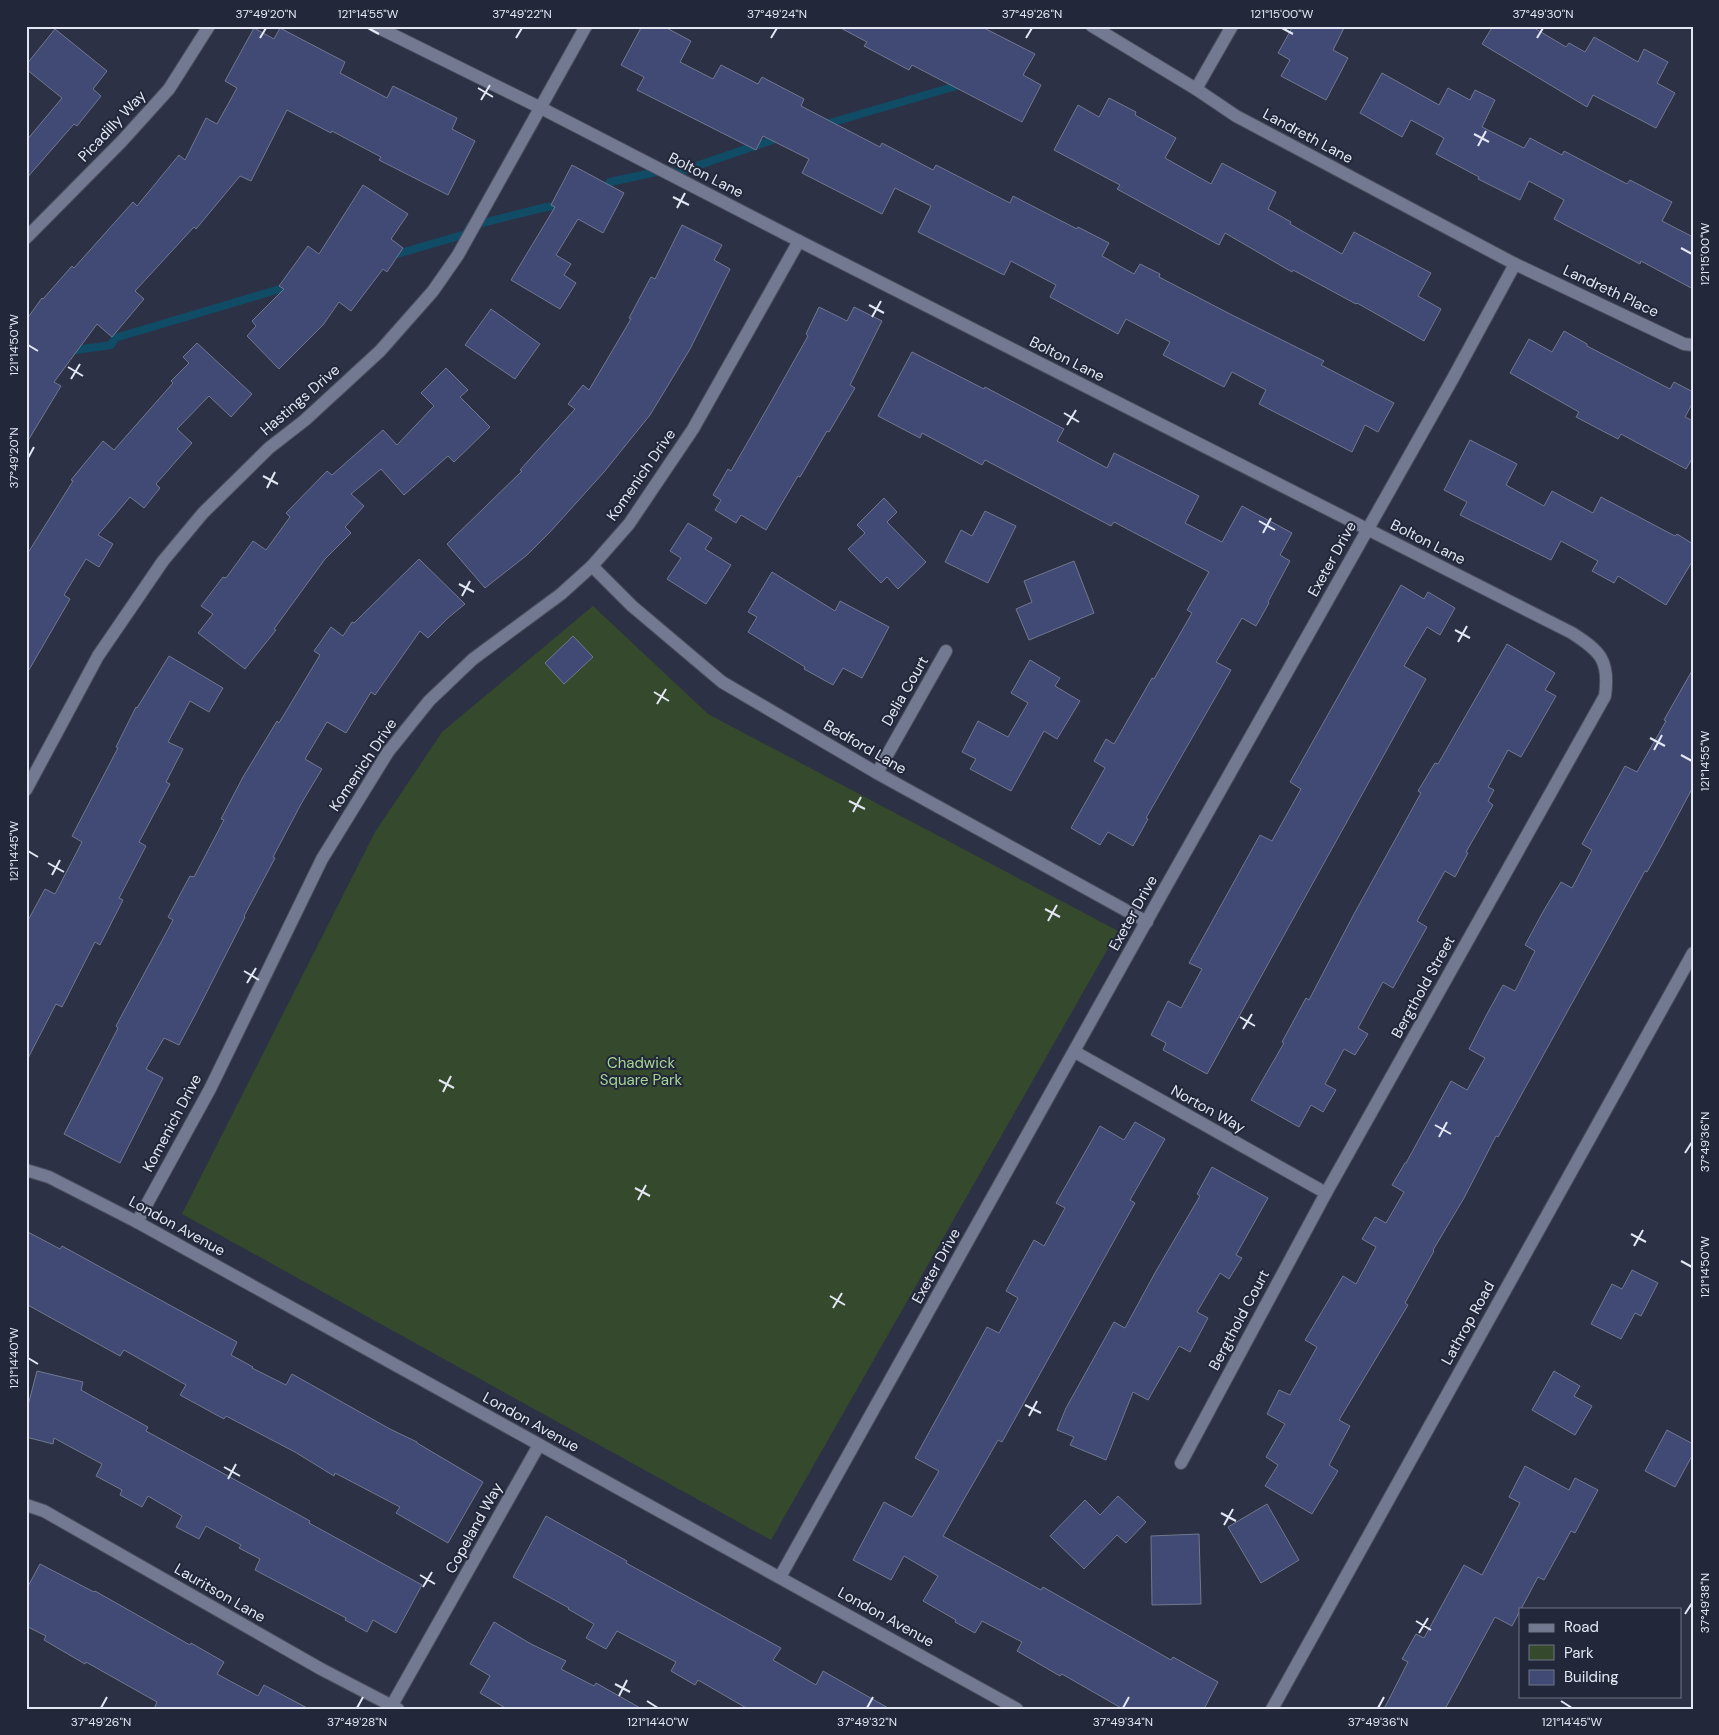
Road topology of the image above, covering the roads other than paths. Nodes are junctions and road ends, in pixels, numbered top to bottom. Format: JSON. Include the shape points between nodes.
{"nodes":[{"id":1,"x":209,"y":26,"type":"edge"},
{"id":2,"x":375,"y":26,"type":"edge"},
{"id":3,"x":586,"y":26,"type":"edge"},
{"id":4,"x":1092,"y":26,"type":"edge"},
{"id":5,"x":1232,"y":26,"type":"edge"},
{"id":6,"x":1196,"y":89,"type":"junction"},
{"id":7,"x":540,"y":108,"type":"junction"},
{"id":8,"x":26,"y":238,"type":"edge"},
{"id":9,"x":799,"y":241,"type":"junction"},
{"id":10,"x":1515,"y":264,"type":"junction"},
{"id":11,"x":1693,"y":345,"type":"edge"},
{"id":12,"x":1367,"y":529,"type":"junction"},
{"id":13,"x":592,"y":566,"type":"junction"},
{"id":14,"x":946,"y":651,"type":"dead end"},
{"id":15,"x":877,"y":773,"type":"junction"},
{"id":16,"x":26,"y":790,"type":"edge"},
{"id":17,"x":1549,"y":796,"type":"joint"},
{"id":18,"x":1147,"y":922,"type":"junction"},
{"id":19,"x":1693,"y":953,"type":"edge"},
{"id":20,"x":1075,"y":1052,"type":"junction"},
{"id":21,"x":26,"y":1170,"type":"edge"},
{"id":22,"x":1326,"y":1194,"type":"junction"},
{"id":23,"x":137,"y":1222,"type":"junction"},
{"id":24,"x":539,"y":1445,"type":"junction"},
{"id":25,"x":1181,"y":1463,"type":"dead end"},
{"id":26,"x":26,"y":1505,"type":"edge"},
{"id":27,"x":780,"y":1577,"type":"junction"},
{"id":28,"x":395,"y":1707,"type":"edge"},
{"id":29,"x":1017,"y":1709,"type":"edge"},
{"id":30,"x":1272,"y":1709,"type":"edge"}],
"edges":[{"from":1,"to":8,"type":"street","name":"Picadilly Way","via":[[170,89]]},
{"from":2,"to":7,"type":"street","name":"Bolton Lane"},
{"from":3,"to":7,"type":"street","name":"Hastings Drive"},
{"from":4,"to":6,"type":"street","name":"Landreth Lane"},
{"from":5,"to":6,"type":"street"},
{"from":6,"to":10,"type":"street","name":"Landreth Lane","via":[[1236,116]]},
{"from":7,"to":9,"type":"street","name":"Bolton Lane"},
{"from":7,"to":16,"type":"street","name":"Hastings Drive","via":[[458,255],[433,291],[380,351],[305,420],[269,448],[203,513],[162,561],[98,656]]},
{"from":9,"to":12,"type":"street","name":"Bolton Lane"},
{"from":9,"to":13,"type":"street","name":"Komenich Drive","via":[[693,430],[629,524]]},
{"from":10,"to":11,"type":"street","name":"Landreth Place","via":[[1684,344]]},
{"from":10,"to":12,"type":"street","name":"Exeter Drive"},
{"from":12,"to":17,"type":"street","name":"Bolton Lane","via":[[1572,633],[1594,647],[1601,656],[1608,679],[1605,696]]},
{"from":12,"to":18,"type":"street","name":"Exeter Drive"},
{"from":13,"to":15,"type":"street","name":"Bedford Lane","via":[[632,606],[722,682]]},
{"from":13,"to":23,"type":"street","name":"Komenich Drive","via":[[561,594],[473,660],[429,701],[388,752],[322,859],[210,1089]]},
{"from":14,"to":15,"type":"street","name":"Delia Court"},
{"from":15,"to":18,"type":"street","name":"Bedford Lane"},
{"from":17,"to":22,"type":"street","name":"Bergthold Street"},
{"from":18,"to":20,"type":"street","name":"Exeter Drive"},
{"from":19,"to":30,"type":"street","name":"Lathrop Road"},
{"from":20,"to":22,"type":"street","name":"Norton Way"},
{"from":20,"to":27,"type":"street","name":"Exeter Drive"},
{"from":21,"to":23,"type":"street","name":"London Avenue","via":[[48,1177]]},
{"from":22,"to":25,"type":"street","name":"Bergthold Court"},
{"from":23,"to":24,"type":"street","name":"London Avenue"},
{"from":24,"to":27,"type":"street","name":"London Avenue"},
{"from":24,"to":28,"type":"street","name":"Copeland Way"},
{"from":26,"to":28,"type":"street","name":"Lauritson Lane","via":[[44,1512],[321,1669]]},
{"from":27,"to":29,"type":"street","name":"London Avenue"}]}
